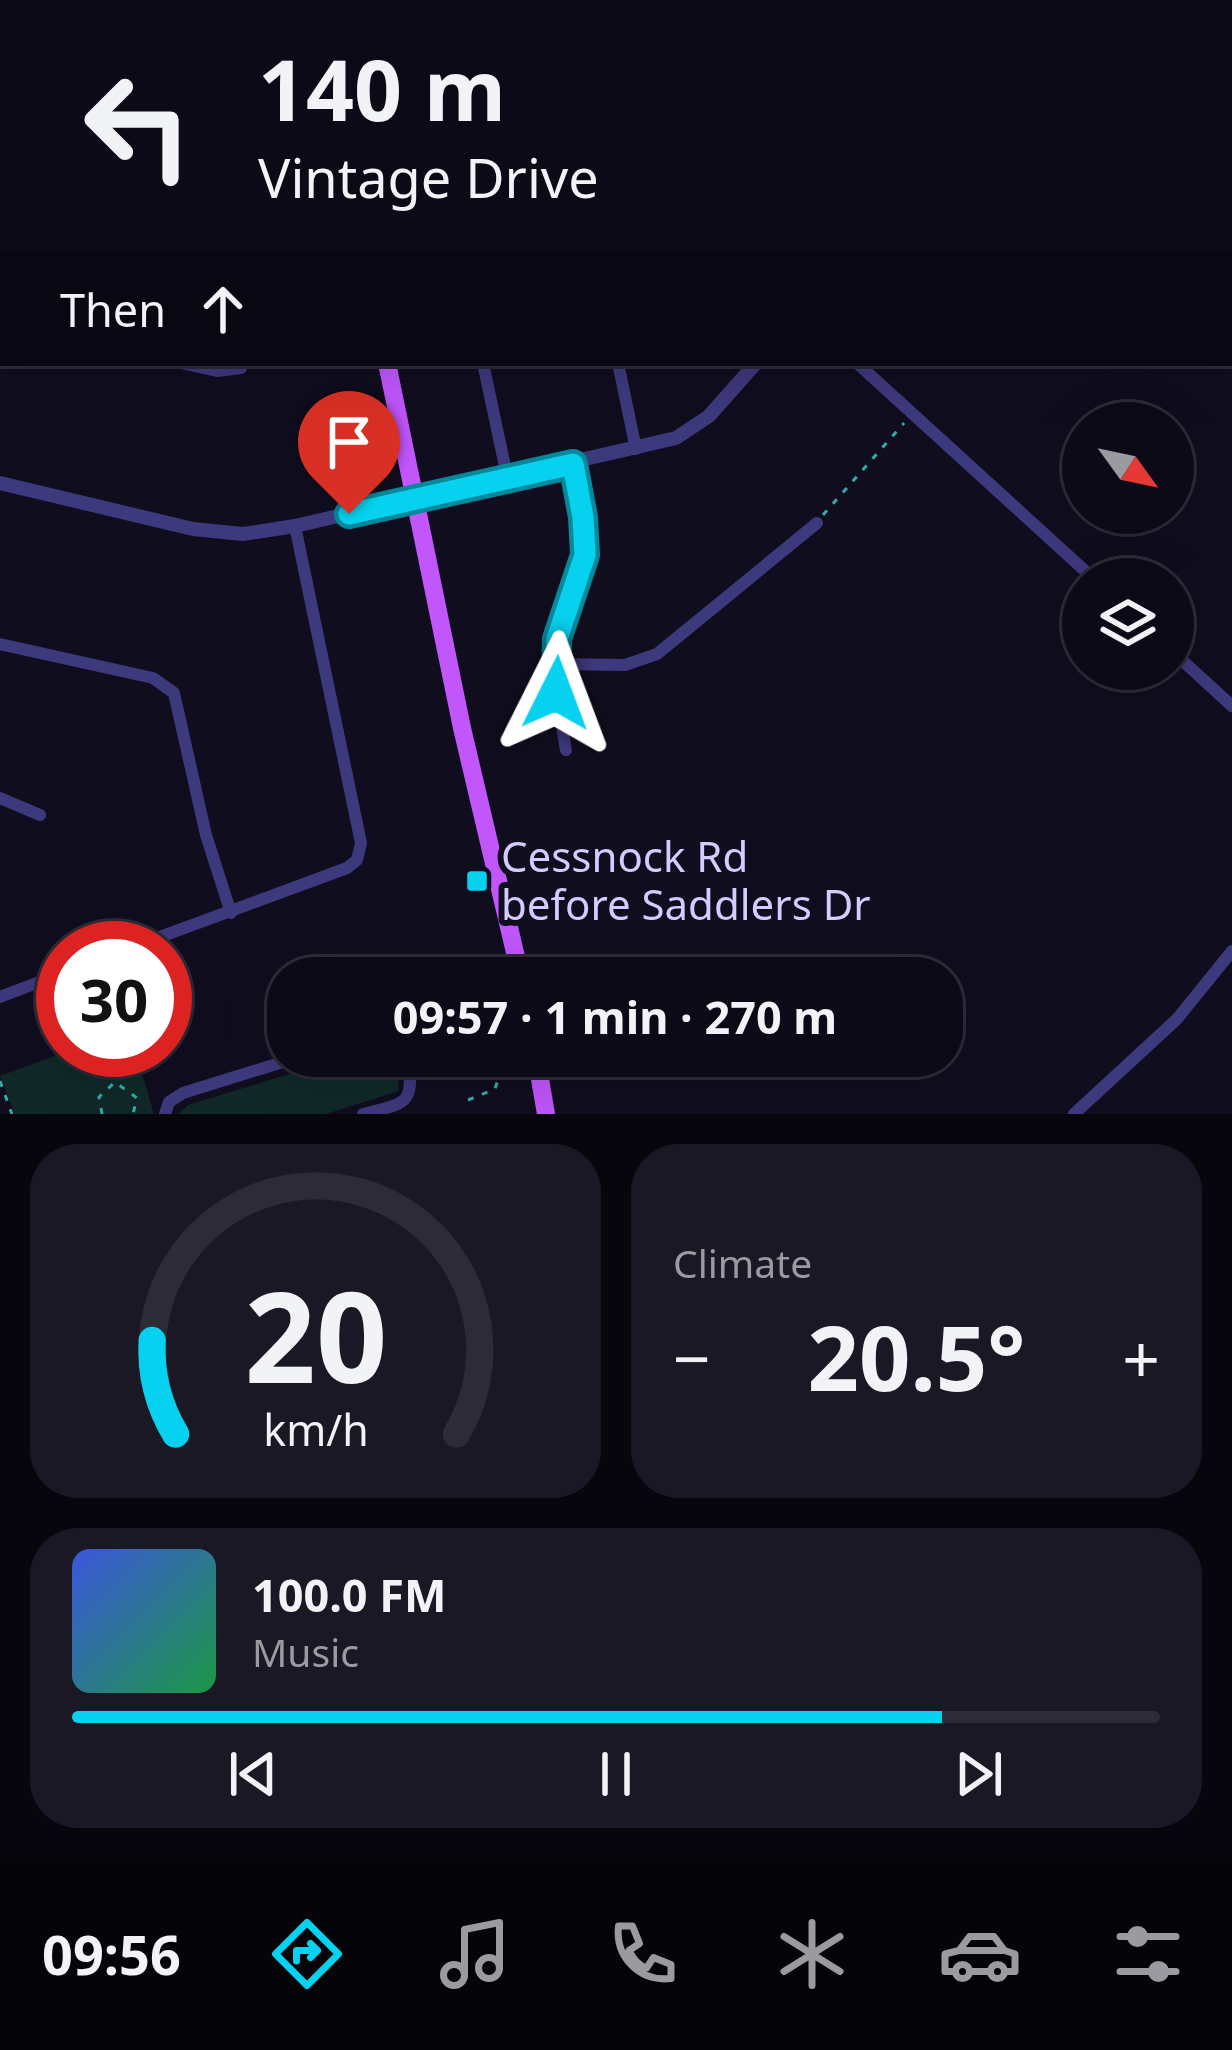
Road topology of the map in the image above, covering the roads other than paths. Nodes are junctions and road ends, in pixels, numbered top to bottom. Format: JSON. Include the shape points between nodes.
{"nodes":[{"id":1,"x":194,"y":366,"type":"edge"},
{"id":2,"x":388,"y":366,"type":"edge"},
{"id":3,"x":484,"y":366,"type":"edge"},
{"id":4,"x":619,"y":366,"type":"edge"},
{"id":5,"x":753,"y":366,"type":"edge"},
{"id":6,"x":860,"y":366,"type":"edge"},
{"id":7,"x":242,"y":368,"type":"dead end"},
{"id":8,"x":636,"y":449,"type":"junction"},
{"id":9,"x":573,"y":464,"type":"junction"},
{"id":10,"x":507,"y":476,"type":"junction"},
{"id":11,"x":0,"y":484,"type":"edge"},
{"id":12,"x":415,"y":497,"type":"junction"},
{"id":13,"x":817,"y":523,"type":"road end"},
{"id":14,"x":295,"y":526,"type":"junction"},
{"id":15,"x":1071,"y":558,"type":"edge"},
{"id":16,"x":0,"y":644,"type":"edge"},
{"id":17,"x":555,"y":664,"type":"junction"},
{"id":18,"x":1194,"y":671,"type":"edge"},
{"id":19,"x":1232,"y":706,"type":"edge"},
{"id":20,"x":566,"y":750,"type":"dead end"},
{"id":21,"x":0,"y":798,"type":"edge"},
{"id":22,"x":40,"y":815,"type":"dead end"},
{"id":23,"x":231,"y":913,"type":"junction"},
{"id":24,"x":192,"y":927,"type":"edge"},
{"id":25,"x":1232,"y":952,"type":"edge"},
{"id":26,"x":516,"y":957,"type":"edge"},
{"id":27,"x":36,"y":983,"type":"edge"},
{"id":28,"x":0,"y":997,"type":"edge"},
{"id":29,"x":267,"y":1067,"type":"edge"},
{"id":30,"x":411,"y":1077,"type":"edge"},
{"id":31,"x":540,"y":1077,"type":"edge"},
{"id":32,"x":165,"y":1114,"type":"edge"},
{"id":33,"x":363,"y":1114,"type":"edge"},
{"id":34,"x":547,"y":1114,"type":"edge"},
{"id":35,"x":1075,"y":1114,"type":"edge"}],
"edges":[{"from":1,"to":7,"type":"street"},
{"from":2,"to":12,"type":"main road"},
{"from":3,"to":10,"type":"street"},
{"from":4,"to":8,"type":"street"},
{"from":5,"to":8,"type":"street","via":[[709,416],[676,438]]},
{"from":6,"to":15,"type":"street"},
{"from":8,"to":9,"type":"street"},
{"from":9,"to":10,"type":"street"},
{"from":9,"to":17,"type":"street","via":[[585,555]]},
{"from":10,"to":12,"type":"street"},
{"from":11,"to":14,"type":"street","via":[[193,529],[243,534]]},
{"from":12,"to":14,"type":"street"},
{"from":12,"to":26,"type":"main road"},
{"from":13,"to":17,"type":"street","via":[[657,654],[626,665]]},
{"from":14,"to":23,"type":"street","via":[[362,848],[347,868]]},
{"from":16,"to":23,"type":"street","via":[[153,678],[174,693]]},
{"from":17,"to":20,"type":"street"},
{"from":18,"to":19,"type":"street"},
{"from":21,"to":22,"type":"street"},
{"from":23,"to":24,"type":"street"},
{"from":25,"to":35,"type":"street","via":[[1178,1019]]},
{"from":27,"to":28,"type":"street"},
{"from":29,"to":32,"type":"street","via":[[184,1093]]},
{"from":30,"to":33,"type":"street","via":[[398,1106]]},
{"from":31,"to":34,"type":"main road"}]}
